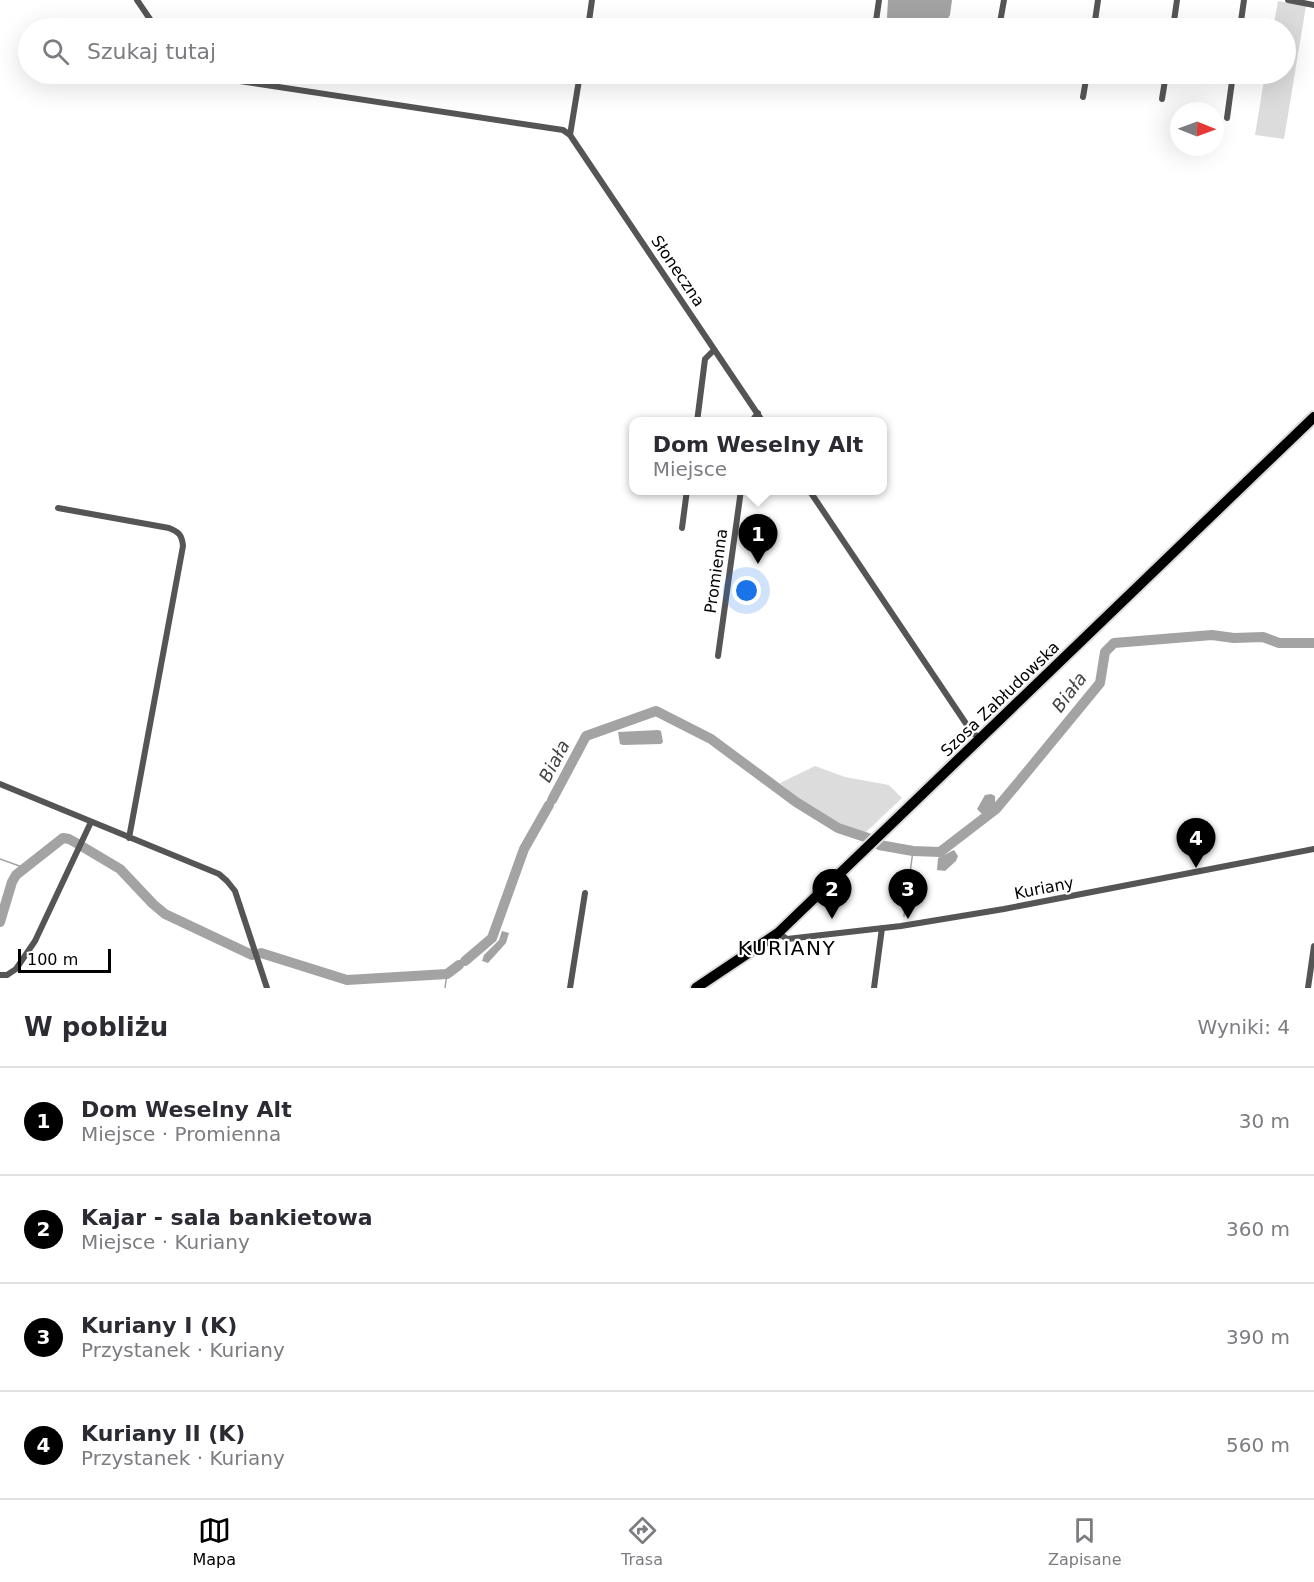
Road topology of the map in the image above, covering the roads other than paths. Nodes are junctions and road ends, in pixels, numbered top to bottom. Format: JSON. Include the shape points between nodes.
{"nodes":[{"id":1,"x":137,"y":0,"type":"edge"},
{"id":2,"x":592,"y":0,"type":"edge"},
{"id":3,"x":879,"y":0,"type":"edge"},
{"id":4,"x":1004,"y":0,"type":"edge"},
{"id":5,"x":1098,"y":0,"type":"edge"},
{"id":6,"x":1177,"y":0,"type":"edge"},
{"id":7,"x":1244,"y":0,"type":"edge"},
{"id":8,"x":1288,"y":0,"type":"edge"},
{"id":9,"x":1314,"y":4,"type":"edge"},
{"id":10,"x":149,"y":18,"type":"edge"},
{"id":11,"x":589,"y":18,"type":"edge"},
{"id":12,"x":876,"y":18,"type":"edge"},
{"id":13,"x":1001,"y":18,"type":"edge"},
{"id":14,"x":1095,"y":18,"type":"edge"},
{"id":15,"x":1174,"y":18,"type":"edge"},
{"id":16,"x":1241,"y":18,"type":"edge"},
{"id":17,"x":260,"y":84,"type":"edge"},
{"id":18,"x":578,"y":84,"type":"edge"},
{"id":19,"x":1085,"y":84,"type":"edge"},
{"id":20,"x":1164,"y":84,"type":"edge"},
{"id":21,"x":1232,"y":84,"type":"edge"},
{"id":22,"x":1083,"y":97,"type":"dead end"},
{"id":23,"x":1161,"y":99,"type":"dead end"},
{"id":24,"x":1227,"y":118,"type":"dead end"},
{"id":25,"x":570,"y":135,"type":"junction"},
{"id":26,"x":714,"y":350,"type":"junction"},
{"id":27,"x":758,"y":413,"type":"junction"},
{"id":28,"x":698,"y":417,"type":"edge"},
{"id":29,"x":755,"y":417,"type":"edge"},
{"id":30,"x":760,"y":417,"type":"edge"},
{"id":31,"x":1314,"y":417,"type":"edge"},
{"id":32,"x":686,"y":495,"type":"edge"},
{"id":33,"x":740,"y":495,"type":"edge"},
{"id":34,"x":812,"y":495,"type":"edge"},
{"id":35,"x":58,"y":508,"type":"dead end"},
{"id":36,"x":682,"y":528,"type":"dead end"},
{"id":37,"x":718,"y":656,"type":"dead end"},
{"id":38,"x":980,"y":739,"type":"junction"},
{"id":39,"x":0,"y":784,"type":"edge"},
{"id":40,"x":90,"y":822,"type":"junction"},
{"id":41,"x":129,"y":838,"type":"junction"},
{"id":42,"x":1314,"y":849,"type":"edge"},
{"id":43,"x":585,"y":893,"type":"dead end"},
{"id":44,"x":882,"y":928,"type":"junction"},
{"id":45,"x":778,"y":933,"type":"junction"},
{"id":46,"x":1314,"y":946,"type":"edge"},
{"id":47,"x":0,"y":975,"type":"edge"},
{"id":48,"x":267,"y":988,"type":"edge"},
{"id":49,"x":570,"y":988,"type":"edge"},
{"id":50,"x":696,"y":988,"type":"edge"},
{"id":51,"x":874,"y":988,"type":"edge"},
{"id":52,"x":1308,"y":988,"type":"edge"}],
"edges":[{"from":1,"to":10,"type":"street"},
{"from":2,"to":11,"type":"street"},
{"from":3,"to":12,"type":"street"},
{"from":4,"to":13,"type":"street"},
{"from":5,"to":14,"type":"street"},
{"from":6,"to":15,"type":"street"},
{"from":7,"to":16,"type":"street"},
{"from":8,"to":9,"type":"street"},
{"from":17,"to":25,"type":"street","via":[[562,130]]},
{"from":18,"to":25,"type":"street"},
{"from":19,"to":22,"type":"street"},
{"from":20,"to":23,"type":"street"},
{"from":21,"to":24,"type":"street"},
{"from":25,"to":26,"type":"street","name":"Słoneczna"},
{"from":26,"to":27,"type":"street","name":"Słoneczna"},
{"from":26,"to":28,"type":"street","via":[[705,360]]},
{"from":27,"to":29,"type":"street"},
{"from":27,"to":30,"type":"street","name":"Słoneczna"},
{"from":31,"to":38,"type":"highway","name":"Szosa Zabłudowska"},
{"from":32,"to":36,"type":"street"},
{"from":33,"to":37,"type":"street","name":"Promienna"},
{"from":34,"to":38,"type":"street"},
{"from":35,"to":41,"type":"street","via":[[169,528],[182,538]]},
{"from":38,"to":45,"type":"highway","name":"Szosa Zabłudowska"},
{"from":39,"to":40,"type":"street"},
{"from":40,"to":41,"type":"street"},
{"from":40,"to":47,"type":"street","via":[[35,941],[16,969]]},
{"from":41,"to":48,"type":"street","via":[[219,874],[227,881],[235,891]]},
{"from":42,"to":44,"type":"street","name":"Kuriany","via":[[1004,909]]},
{"from":43,"to":49,"type":"street"},
{"from":44,"to":45,"type":"street","name":"Kuriany","via":[[787,939]]},
{"from":44,"to":51,"type":"street"},
{"from":45,"to":50,"type":"highway","name":"Szosa Zabłudowska"},
{"from":46,"to":52,"type":"street"}]}
